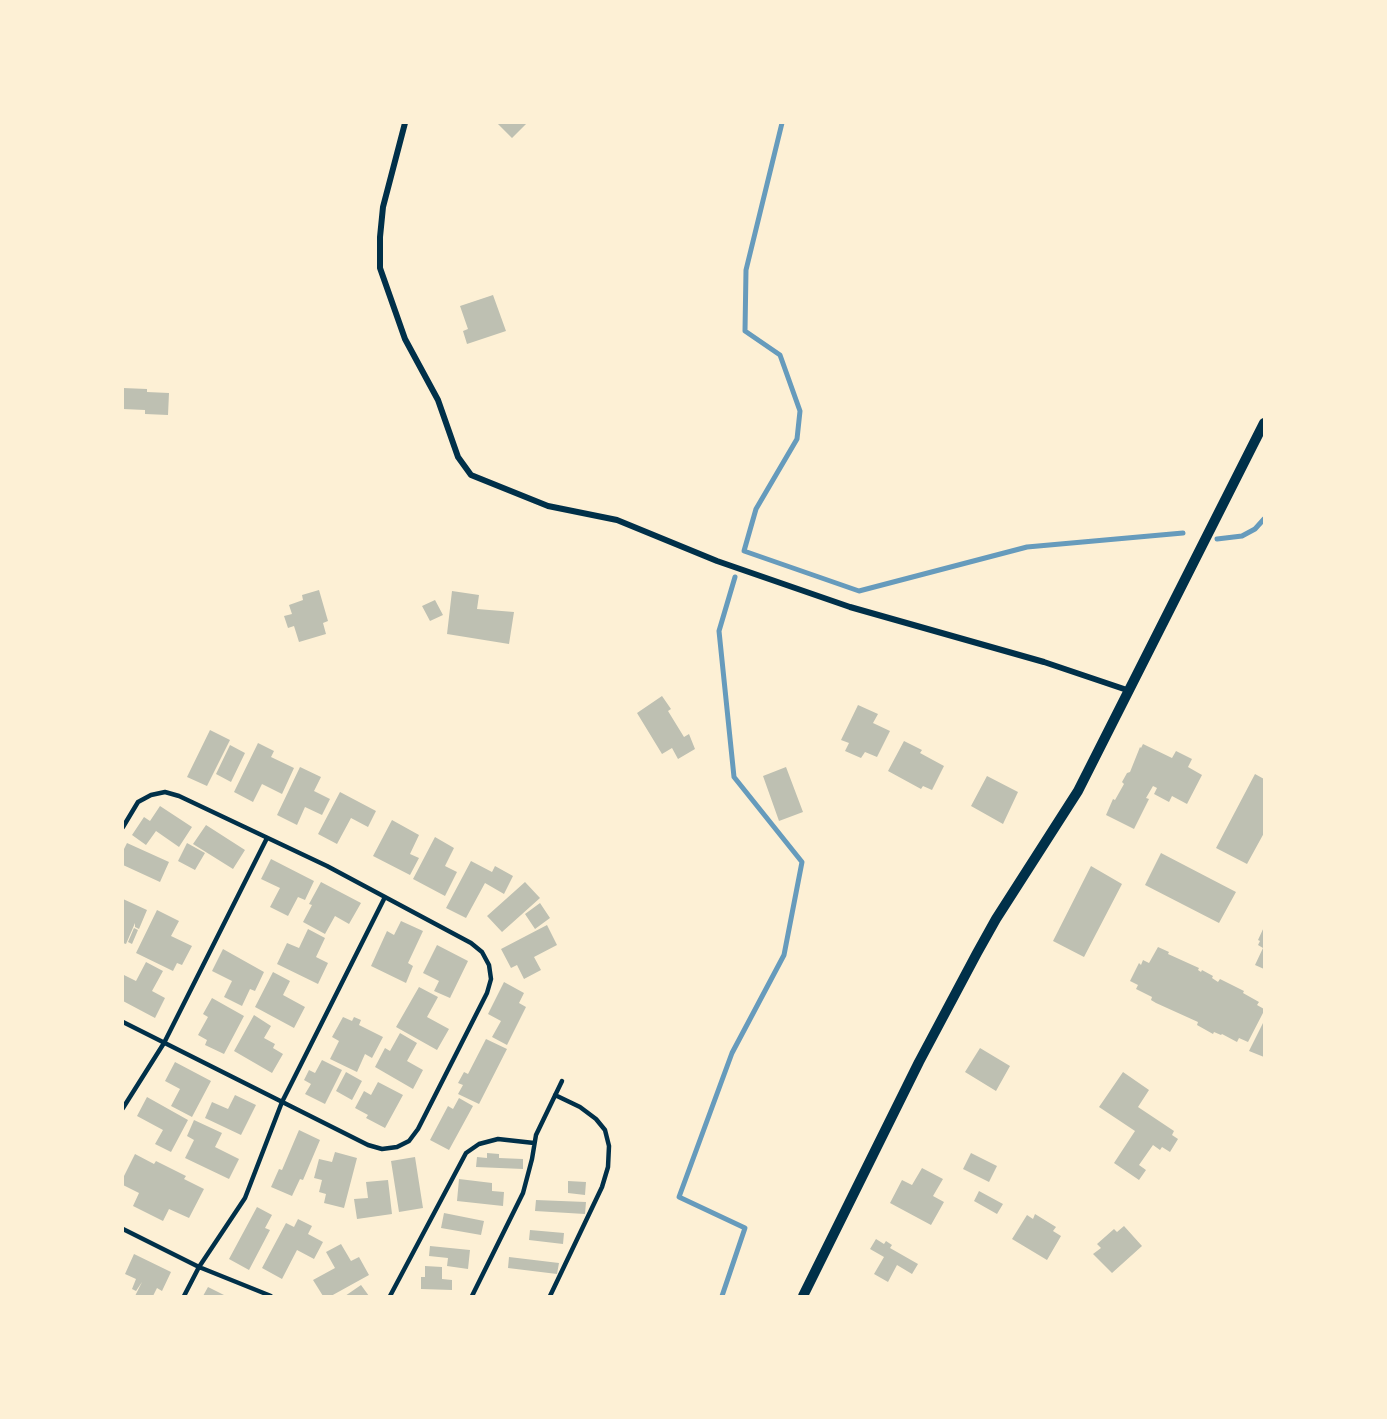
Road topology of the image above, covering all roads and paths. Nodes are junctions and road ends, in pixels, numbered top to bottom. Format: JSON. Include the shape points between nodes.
{"nodes":[{"id":1,"x":405,"y":123,"type":"edge"},
{"id":2,"x":1264,"y":423,"type":"edge"},
{"id":3,"x":1127,"y":690,"type":"junction"},
{"id":4,"x":123,"y":827,"type":"edge"},
{"id":5,"x":267,"y":838,"type":"junction"},
{"id":6,"x":385,"y":897,"type":"junction"},
{"id":7,"x":123,"y":1022,"type":"edge"},
{"id":8,"x":164,"y":1042,"type":"junction"},
{"id":9,"x":562,"y":1081,"type":"dead end"},
{"id":10,"x":555,"y":1095,"type":"junction"},
{"id":11,"x":282,"y":1102,"type":"junction"},
{"id":12,"x":123,"y":1108,"type":"edge"},
{"id":13,"x":534,"y":1143,"type":"junction"},
{"id":14,"x":123,"y":1229,"type":"edge"},
{"id":15,"x":199,"y":1267,"type":"junction"},
{"id":16,"x":184,"y":1296,"type":"edge"},
{"id":17,"x":271,"y":1296,"type":"edge"},
{"id":18,"x":390,"y":1296,"type":"edge"},
{"id":19,"x":472,"y":1296,"type":"edge"},
{"id":20,"x":550,"y":1296,"type":"edge"},
{"id":21,"x":802,"y":1296,"type":"edge"}],
"edges":[{"from":1,"to":3,"type":"street","via":[[383,207],[380,268],[405,339],[438,400],[458,458],[471,475],[548,506],[618,520],[717,561],[850,607]]},
{"from":2,"to":3,"type":"street"},
{"from":3,"to":21,"type":"street","via":[[1078,791],[972,963]]},
{"from":4,"to":5,"type":"lane","via":[[138,802],[165,792]]},
{"from":5,"to":6,"type":"lane"},
{"from":5,"to":8,"type":"lane"},
{"from":6,"to":11,"type":"lane"},
{"from":6,"to":11,"type":"lane","via":[[482,952],[491,979],[487,993],[418,1130],[397,1148],[368,1145]]},
{"from":7,"to":8,"type":"lane"},
{"from":8,"to":11,"type":"lane"},
{"from":8,"to":12,"type":"lane"},
{"from":9,"to":10,"type":"lane"},
{"from":10,"to":13,"type":"lane"},
{"from":10,"to":20,"type":"lane","via":[[596,1119],[609,1146],[602,1187]]},
{"from":11,"to":15,"type":"lane","via":[[245,1198]]},
{"from":13,"to":18,"type":"lane","via":[[498,1139],[479,1144],[466,1153]]},
{"from":13,"to":19,"type":"lane","via":[[523,1193]]},
{"from":14,"to":15,"type":"lane"},
{"from":15,"to":16,"type":"lane"},
{"from":15,"to":17,"type":"lane"}]}
